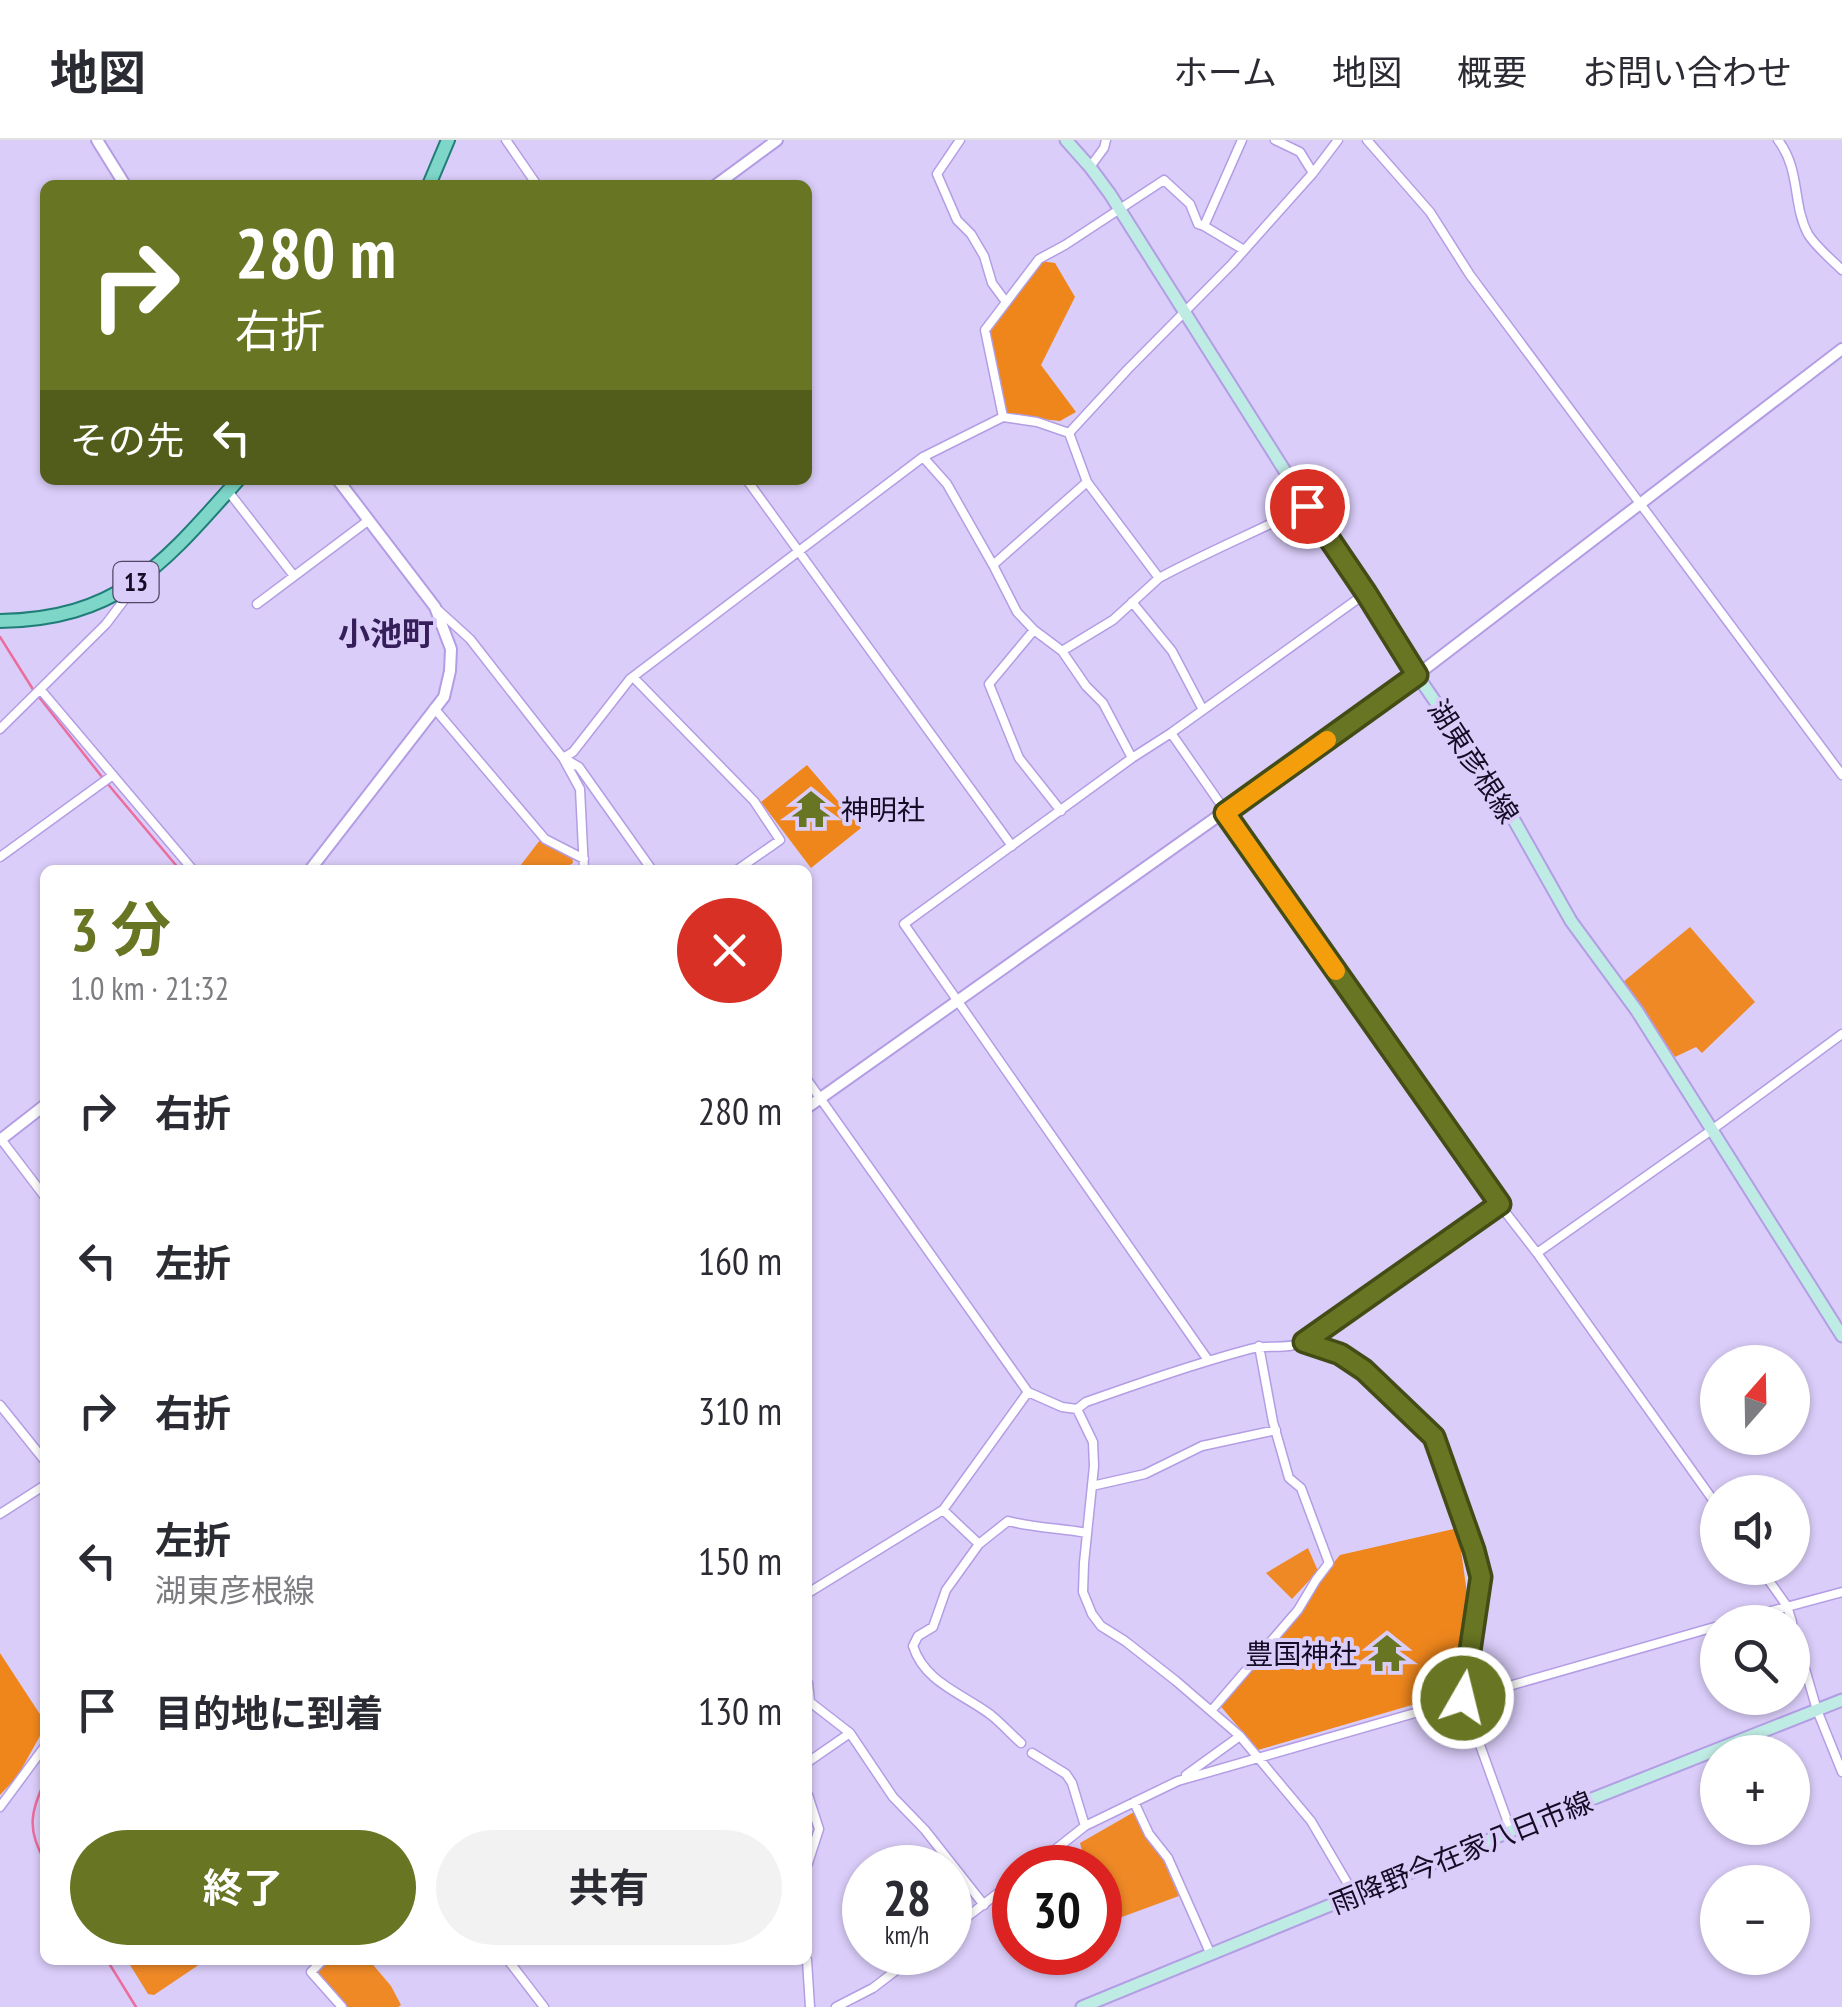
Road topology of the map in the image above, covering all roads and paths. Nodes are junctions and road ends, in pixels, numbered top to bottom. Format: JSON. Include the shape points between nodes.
{"nodes":[{"id":1,"x":97,"y":140,"type":"edge"},
{"id":2,"x":448,"y":140,"type":"edge"},
{"id":3,"x":506,"y":140,"type":"edge"},
{"id":4,"x":777,"y":140,"type":"edge"},
{"id":5,"x":960,"y":140,"type":"edge"},
{"id":6,"x":1066,"y":140,"type":"edge"},
{"id":7,"x":1106,"y":140,"type":"edge"},
{"id":8,"x":1242,"y":140,"type":"edge"},
{"id":9,"x":1275,"y":140,"type":"edge"},
{"id":10,"x":1338,"y":140,"type":"edge"},
{"id":11,"x":1367,"y":140,"type":"edge"},
{"id":12,"x":1778,"y":140,"type":"edge"},
{"id":13,"x":1090,"y":167,"type":"junction"},
{"id":14,"x":1313,"y":173,"type":"junction"},
{"id":15,"x":123,"y":180,"type":"edge"},
{"id":16,"x":431,"y":180,"type":"edge"},
{"id":17,"x":534,"y":180,"type":"edge"},
{"id":18,"x":723,"y":180,"type":"edge"},
{"id":19,"x":1120,"y":210,"type":"junction"},
{"id":20,"x":1204,"y":226,"type":"junction"},
{"id":21,"x":1244,"y":250,"type":"junction"},
{"id":22,"x":1842,"y":270,"type":"edge"},
{"id":23,"x":1006,"y":302,"type":"junction"},
{"id":24,"x":1184,"y":314,"type":"junction"},
{"id":25,"x":1842,"y":349,"type":"edge"},
{"id":26,"x":1003,"y":417,"type":"junction"},
{"id":27,"x":1070,"y":433,"type":"junction"},
{"id":28,"x":923,"y":457,"type":"junction"},
{"id":29,"x":1088,"y":482,"type":"junction"},
{"id":30,"x":233,"y":485,"type":"edge"},
{"id":31,"x":342,"y":485,"type":"edge"},
{"id":32,"x":751,"y":485,"type":"edge"},
{"id":33,"x":1642,"y":504,"type":"junction"},
{"id":34,"x":1307,"y":506,"type":"junction"},
{"id":35,"x":369,"y":520,"type":"junction"},
{"id":36,"x":798,"y":551,"type":"junction"},
{"id":37,"x":993,"y":565,"type":"junction"},
{"id":38,"x":294,"y":576,"type":"junction"},
{"id":39,"x":1159,"y":578,"type":"junction"},
{"id":40,"x":138,"y":581,"type":"junction"},
{"id":41,"x":1366,"y":593,"type":"junction"},
{"id":42,"x":1132,"y":602,"type":"junction"},
{"id":43,"x":256,"y":604,"type":"dead end"},
{"id":44,"x":435,"y":606,"type":"junction"},
{"id":45,"x":0,"y":622,"type":"edge"},
{"id":46,"x":1034,"y":630,"type":"junction"},
{"id":47,"x":1062,"y":651,"type":"junction"},
{"id":48,"x":1417,"y":675,"type":"junction"},
{"id":49,"x":632,"y":677,"type":"junction"},
{"id":50,"x":40,"y":690,"type":"junction"},
{"id":51,"x":434,"y":708,"type":"junction"},
{"id":52,"x":1204,"y":710,"type":"junction"},
{"id":53,"x":0,"y":729,"type":"edge"},
{"id":54,"x":1172,"y":733,"type":"junction"},
{"id":55,"x":563,"y":758,"type":"junction"},
{"id":56,"x":1132,"y":758,"type":"junction"},
{"id":57,"x":1842,"y":774,"type":"edge"},
{"id":58,"x":113,"y":775,"type":"junction"},
{"id":59,"x":1061,"y":811,"type":"junction"},
{"id":60,"x":1225,"y":813,"type":"junction"},
{"id":61,"x":1012,"y":846,"type":"junction"},
{"id":62,"x":0,"y":857,"type":"edge"},
{"id":63,"x":584,"y":859,"type":"junction"},
{"id":64,"x":189,"y":865,"type":"edge"},
{"id":65,"x":314,"y":865,"type":"edge"},
{"id":66,"x":584,"y":865,"type":"edge"},
{"id":67,"x":647,"y":865,"type":"edge"},
{"id":68,"x":745,"y":865,"type":"edge"},
{"id":69,"x":958,"y":1000,"type":"junction"},
{"id":70,"x":1842,"y":1034,"type":"edge"},
{"id":71,"x":812,"y":1087,"type":"edge"},
{"id":72,"x":820,"y":1098,"type":"junction"},
{"id":73,"x":812,"y":1104,"type":"edge"},
{"id":74,"x":40,"y":1108,"type":"edge"},
{"id":75,"x":1713,"y":1129,"type":"junction"},
{"id":76,"x":0,"y":1139,"type":"edge"},
{"id":77,"x":40,"y":1191,"type":"edge"},
{"id":78,"x":1500,"y":1204,"type":"junction"},
{"id":79,"x":1538,"y":1253,"type":"junction"},
{"id":80,"x":1842,"y":1336,"type":"edge"},
{"id":81,"x":1304,"y":1342,"type":"junction"},
{"id":82,"x":1259,"y":1346,"type":"junction"},
{"id":83,"x":1208,"y":1360,"type":"junction"},
{"id":84,"x":1028,"y":1392,"type":"junction"},
{"id":85,"x":0,"y":1404,"type":"edge"},
{"id":86,"x":1077,"y":1409,"type":"junction"},
{"id":87,"x":1276,"y":1430,"type":"junction"},
{"id":88,"x":40,"y":1454,"type":"edge"},
{"id":89,"x":1700,"y":1482,"type":"edge"},
{"id":90,"x":1092,"y":1486,"type":"junction"},
{"id":91,"x":40,"y":1488,"type":"edge"},
{"id":92,"x":942,"y":1510,"type":"junction"},
{"id":93,"x":0,"y":1514,"type":"edge"},
{"id":94,"x":1087,"y":1533,"type":"junction"},
{"id":95,"x":979,"y":1544,"type":"junction"},
{"id":96,"x":812,"y":1590,"type":"edge"},
{"id":97,"x":1842,"y":1592,"type":"edge"},
{"id":98,"x":1792,"y":1605,"type":"edge"},
{"id":99,"x":1700,"y":1631,"type":"edge"},
{"id":100,"x":1810,"y":1686,"type":"edge"},
{"id":101,"x":1463,"y":1698,"type":"junction"},
{"id":102,"x":1842,"y":1700,"type":"edge"},
{"id":103,"x":812,"y":1704,"type":"edge"},
{"id":104,"x":1817,"y":1710,"type":"junction"},
{"id":105,"x":1210,"y":1711,"type":"junction"},
{"id":106,"x":850,"y":1734,"type":"junction"},
{"id":107,"x":1240,"y":1736,"type":"junction"},
{"id":108,"x":1021,"y":1743,"type":"dead end"},
{"id":109,"x":1032,"y":1752,"type":"dead end"},
{"id":110,"x":40,"y":1753,"type":"edge"},
{"id":111,"x":1258,"y":1756,"type":"junction"},
{"id":112,"x":812,"y":1759,"type":"edge"},
{"id":113,"x":1842,"y":1772,"type":"edge"},
{"id":114,"x":1178,"y":1781,"type":"junction"},
{"id":115,"x":1134,"y":1802,"type":"junction"},
{"id":116,"x":0,"y":1808,"type":"edge"},
{"id":117,"x":812,"y":1808,"type":"edge"},
{"id":118,"x":1085,"y":1826,"type":"junction"},
{"id":119,"x":1512,"y":1831,"type":"junction"},
{"id":120,"x":1061,"y":1845,"type":"edge"},
{"id":121,"x":812,"y":1851,"type":"edge"},
{"id":122,"x":1355,"y":1896,"type":"junction"},
{"id":123,"x":992,"y":1899,"type":"edge"},
{"id":124,"x":984,"y":1905,"type":"junction"},
{"id":125,"x":972,"y":1914,"type":"edge"},
{"id":126,"x":1211,"y":1955,"type":"junction"},
{"id":127,"x":318,"y":1965,"type":"edge"},
{"id":128,"x":512,"y":1965,"type":"edge"},
{"id":129,"x":808,"y":1965,"type":"edge"},
{"id":130,"x":890,"y":1975,"type":"edge"},
{"id":131,"x":342,"y":2007,"type":"edge"},
{"id":132,"x":544,"y":2007,"type":"edge"},
{"id":133,"x":810,"y":2007,"type":"edge"},
{"id":134,"x":836,"y":2007,"type":"edge"},
{"id":135,"x":1082,"y":2007,"type":"edge"}],
"edges":[{"from":1,"to":15,"type":"street"},
{"from":2,"to":16,"type":"main road"},
{"from":3,"to":17,"type":"street"},
{"from":4,"to":18,"type":"street"},
{"from":5,"to":23,"type":"street","via":[[937,174]]},
{"from":6,"to":13,"type":"main road","name":"湖東彦根線"},
{"from":7,"to":13,"type":"street"},
{"from":8,"to":20,"type":"street"},
{"from":9,"to":14,"type":"street","via":[[1300,152]]},
{"from":10,"to":14,"type":"street"},
{"from":11,"to":33,"type":"street","via":[[1430,212]]},
{"from":12,"to":22,"type":"street","via":[[1788,153],[1810,237]]},
{"from":13,"to":19,"type":"main road","name":"湖東彦根線"},
{"from":14,"to":21,"type":"street"},
{"from":19,"to":20,"type":"street","via":[[1164,180]]},
{"from":19,"to":23,"type":"street","via":[[1039,259]]},
{"from":19,"to":24,"type":"main road","name":"湖東彦根線"},
{"from":20,"to":21,"type":"street"},
{"from":21,"to":24,"type":"street"},
{"from":23,"to":26,"type":"street","via":[[985,330]]},
{"from":24,"to":27,"type":"street"},
{"from":24,"to":34,"type":"main road","name":"湖東彦根線"},
{"from":25,"to":33,"type":"street"},
{"from":26,"to":27,"type":"street"},
{"from":26,"to":28,"type":"street"},
{"from":27,"to":29,"type":"street"},
{"from":28,"to":36,"type":"street"},
{"from":28,"to":37,"type":"street","via":[[947,484]]},
{"from":29,"to":37,"type":"street"},
{"from":29,"to":39,"type":"street"},
{"from":30,"to":38,"type":"street"},
{"from":30,"to":40,"type":"main road","number":"13"},
{"from":31,"to":35,"type":"street"},
{"from":32,"to":36,"type":"street"},
{"from":33,"to":48,"type":"street"},
{"from":33,"to":57,"type":"street"},
{"from":34,"to":39,"type":"street"},
{"from":34,"to":41,"type":"main road","name":"湖東彦根線"},
{"from":35,"to":38,"type":"street"},
{"from":35,"to":44,"type":"street"},
{"from":36,"to":49,"type":"street"},
{"from":36,"to":61,"type":"street"},
{"from":37,"to":46,"type":"street"},
{"from":38,"to":43,"type":"street"},
{"from":39,"to":42,"type":"street"},
{"from":40,"to":45,"type":"main road","number":"13","via":[[90,606]]},
{"from":40,"to":50,"type":"street"},
{"from":41,"to":48,"type":"main road","name":"湖東彦根線"},
{"from":41,"to":52,"type":"street"},
{"from":42,"to":47,"type":"street"},
{"from":42,"to":52,"type":"street","via":[[1172,651]]},
{"from":44,"to":51,"type":"street","via":[[452,649],[444,697]]},
{"from":44,"to":55,"type":"street","via":[[470,639]]},
{"from":46,"to":47,"type":"street"},
{"from":46,"to":59,"type":"street","via":[[989,684],[1020,758]]},
{"from":47,"to":56,"type":"street","via":[[1102,703]]},
{"from":48,"to":60,"type":"street"},
{"from":48,"to":75,"type":"main road","name":"湖東彦根線","via":[[1501,798],[1571,921]]},
{"from":49,"to":55,"type":"street"},
{"from":49,"to":68,"type":"street","via":[[754,800],[780,840]]},
{"from":50,"to":53,"type":"street"},
{"from":50,"to":58,"type":"street"},
{"from":51,"to":63,"type":"street","via":[[545,839]]},
{"from":51,"to":65,"type":"street"},
{"from":52,"to":54,"type":"street"},
{"from":54,"to":56,"type":"street"},
{"from":54,"to":60,"type":"street"},
{"from":55,"to":63,"type":"street","via":[[580,789]]},
{"from":55,"to":67,"type":"street","via":[[579,768]]},
{"from":56,"to":59,"type":"street"},
{"from":58,"to":62,"type":"street"},
{"from":58,"to":64,"type":"street"},
{"from":59,"to":61,"type":"street"},
{"from":60,"to":69,"type":"street"},
{"from":60,"to":78,"type":"street"},
{"from":61,"to":69,"type":"street","via":[[904,924]]},
{"from":63,"to":66,"type":"street"},
{"from":69,"to":72,"type":"street"},
{"from":69,"to":83,"type":"street"},
{"from":70,"to":75,"type":"street"},
{"from":71,"to":72,"type":"street"},
{"from":72,"to":73,"type":"street"},
{"from":72,"to":84,"type":"street"},
{"from":74,"to":76,"type":"street"},
{"from":75,"to":79,"type":"street"},
{"from":75,"to":80,"type":"main road","name":"湖東彦根線"},
{"from":76,"to":77,"type":"street"},
{"from":78,"to":79,"type":"street"},
{"from":78,"to":81,"type":"street"},
{"from":79,"to":89,"type":"street"},
{"from":81,"to":82,"type":"street"},
{"from":81,"to":101,"type":"street","via":[[1364,1370],[1434,1437],[1481,1577]]},
{"from":82,"to":83,"type":"street"},
{"from":82,"to":87,"type":"street"},
{"from":83,"to":86,"type":"street"},
{"from":84,"to":86,"type":"street"},
{"from":84,"to":92,"type":"street"},
{"from":85,"to":88,"type":"street"},
{"from":86,"to":90,"type":"street","via":[[1093,1442]]},
{"from":87,"to":90,"type":"street","via":[[1202,1446],[1145,1474]]},
{"from":87,"to":105,"type":"street","via":[[1289,1478],[1302,1488],[1329,1564]]},
{"from":90,"to":94,"type":"street"},
{"from":91,"to":93,"type":"street"},
{"from":92,"to":95,"type":"street"},
{"from":92,"to":96,"type":"street"},
{"from":94,"to":95,"type":"street","via":[[1008,1520]]},
{"from":94,"to":105,"type":"street","via":[[1083,1592],[1092,1614]]},
{"from":95,"to":108,"type":"street","via":[[946,1590],[933,1627],[912,1646],[934,1680],[991,1715]]},
{"from":97,"to":98,"type":"street"},
{"from":99,"to":101,"type":"street"},
{"from":100,"to":104,"type":"street"},
{"from":101,"to":111,"type":"street"},
{"from":101,"to":119,"type":"street"},
{"from":102,"to":104,"type":"main road","name":"雨降野今在家八日市線"},
{"from":103,"to":106,"type":"street"},
{"from":104,"to":113,"type":"street"},
{"from":104,"to":119,"type":"main road","name":"雨降野今在家八日市線"},
{"from":105,"to":107,"type":"street"},
{"from":106,"to":112,"type":"street"},
{"from":106,"to":124,"type":"street"},
{"from":107,"to":111,"type":"street"},
{"from":107,"to":114,"type":"street"},
{"from":109,"to":118,"type":"street","via":[[1066,1774]]},
{"from":110,"to":116,"type":"street"},
{"from":111,"to":114,"type":"street"},
{"from":111,"to":122,"type":"street","via":[[1310,1821]]},
{"from":114,"to":115,"type":"street"},
{"from":115,"to":118,"type":"street"},
{"from":115,"to":126,"type":"street","via":[[1168,1858]]},
{"from":117,"to":121,"type":"street","via":[[819,1829]]},
{"from":118,"to":120,"type":"street"},
{"from":119,"to":122,"type":"main road","name":"雨降野今在家八日市線"},
{"from":122,"to":126,"type":"main road","name":"雨降野今在家八日市線"},
{"from":123,"to":124,"type":"street"},
{"from":124,"to":125,"type":"street"},
{"from":126,"to":135,"type":"main road","name":"雨降野今在家八日市線"},
{"from":127,"to":131,"type":"street","via":[[311,1972]]},
{"from":128,"to":132,"type":"street"},
{"from":129,"to":133,"type":"street"},
{"from":130,"to":134,"type":"street"}]}
